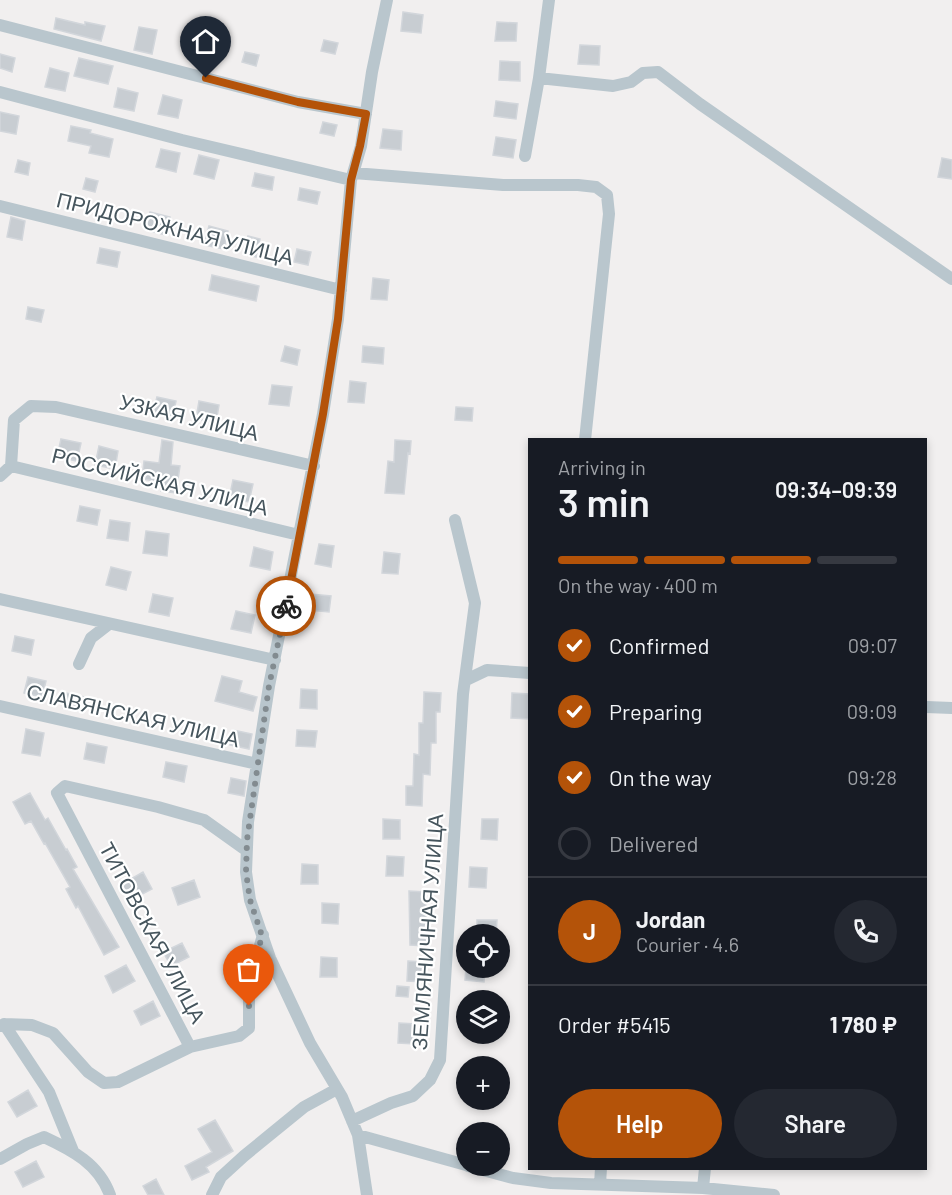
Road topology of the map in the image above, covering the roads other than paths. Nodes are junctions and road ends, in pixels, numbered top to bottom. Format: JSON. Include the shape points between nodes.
{"nodes":[{"id":1,"x":387,"y":0,"type":"edge"},
{"id":2,"x":549,"y":0,"type":"edge"},
{"id":3,"x":0,"y":25,"type":"edge"},
{"id":4,"x":539,"y":78,"type":"junction"},
{"id":5,"x":0,"y":92,"type":"edge"},
{"id":6,"x":366,"y":114,"type":"junction"},
{"id":7,"x":525,"y":156,"type":"dead end"},
{"id":8,"x":353,"y":177,"type":"junction"},
{"id":9,"x":0,"y":206,"type":"edge"},
{"id":10,"x":952,"y":279,"type":"edge"},
{"id":11,"x":341,"y":290,"type":"junction"},
{"id":12,"x":585,"y":438,"type":"edge"},
{"id":13,"x":11,"y":466,"type":"junction"},
{"id":14,"x":314,"y":466,"type":"junction"},
{"id":15,"x":0,"y":476,"type":"edge"},
{"id":16,"x":455,"y":520,"type":"dead end"},
{"id":17,"x":299,"y":535,"type":"junction"},
{"id":18,"x":0,"y":599,"type":"edge"},
{"id":19,"x":109,"y":624,"type":"junction"},
{"id":20,"x":274,"y":660,"type":"junction"},
{"id":21,"x":79,"y":664,"type":"dead end"},
{"id":22,"x":528,"y":673,"type":"edge"},
{"id":23,"x":466,"y":680,"type":"junction"},
{"id":24,"x":0,"y":706,"type":"edge"},
{"id":25,"x":927,"y":707,"type":"edge"},
{"id":26,"x":952,"y":708,"type":"edge"},
{"id":27,"x":257,"y":764,"type":"junction"},
{"id":28,"x":246,"y":850,"type":"junction"},
{"id":29,"x":262,"y":936,"type":"junction"},
{"id":30,"x":2,"y":1025,"type":"edge"},
{"id":31,"x":190,"y":1047,"type":"junction"},
{"id":32,"x":337,"y":1089,"type":"junction"},
{"id":33,"x":352,"y":1121,"type":"junction"},
{"id":34,"x":358,"y":1135,"type":"junction"},
{"id":35,"x":73,"y":1151,"type":"junction"},
{"id":36,"x":0,"y":1160,"type":"edge"},
{"id":37,"x":456,"y":1162,"type":"edge"},
{"id":38,"x":601,"y":1170,"type":"edge"},
{"id":39,"x":705,"y":1170,"type":"edge"},
{"id":40,"x":506,"y":1176,"type":"edge"},
{"id":41,"x":600,"y":1184,"type":"junction"},
{"id":42,"x":703,"y":1188,"type":"junction"},
{"id":43,"x":110,"y":1195,"type":"edge"},
{"id":44,"x":212,"y":1195,"type":"edge"},
{"id":45,"x":367,"y":1195,"type":"edge"},
{"id":46,"x":774,"y":1195,"type":"edge"}],
"edges":[{"from":1,"to":6,"type":"street"},
{"from":2,"to":4,"type":"street"},
{"from":3,"to":6,"type":"street","via":[[298,102]]},
{"from":4,"to":7,"type":"street"},
{"from":4,"to":10,"type":"street","via":[[614,86],[631,82],[643,73],[658,72]]},
{"from":5,"to":8,"type":"street","via":[[182,140]]},
{"from":6,"to":8,"type":"street"},
{"from":8,"to":11,"type":"street"},
{"from":8,"to":12,"type":"street","via":[[578,185],[596,187],[607,195],[609,214]]},
{"from":9,"to":11,"type":"street","name":"ПРИДОРОЖНАЯ УЛИЦА"},
{"from":11,"to":14,"type":"street"},
{"from":13,"to":14,"type":"street","name":"УЗКАЯ УЛИЦА","via":[[14,420],[31,406],[56,407]]},
{"from":13,"to":15,"type":"street"},
{"from":13,"to":17,"type":"street","name":"РОССИЙСКАЯ УЛИЦА"},
{"from":14,"to":17,"type":"street"},
{"from":16,"to":23,"type":"street","name":"ЗЕМЛЯНИЧНАЯ УЛИЦА","via":[[475,603]]},
{"from":17,"to":20,"type":"street"},
{"from":18,"to":19,"type":"street"},
{"from":19,"to":20,"type":"street"},
{"from":19,"to":21,"type":"street","via":[[91,638]]},
{"from":20,"to":27,"type":"street"},
{"from":22,"to":23,"type":"street","via":[[487,670]]},
{"from":23,"to":33,"type":"street","name":"ЗЕМЛЯНИЧНАЯ УЛИЦА","via":[[440,1060],[430,1080],[413,1096]]},
{"from":24,"to":27,"type":"street","name":"СЛАВЯНСКАЯ УЛИЦА"},
{"from":25,"to":26,"type":"street"},
{"from":27,"to":28,"type":"street"},
{"from":28,"to":29,"type":"street","via":[[250,900]]},
{"from":28,"to":31,"type":"street","name":"ТИТОВСКАЯ УЛИЦА","via":[[204,820],[65,786],[57,793]]},
{"from":29,"to":31,"type":"street","name":"ТИТОВСКАЯ УЛИЦА","via":[[249,984],[249,1028],[239,1036]]},
{"from":29,"to":32,"type":"street","via":[[292,1006]]},
{"from":30,"to":31,"type":"street","via":[[32,1025],[54,1033],[88,1072],[104,1083],[118,1082]]},
{"from":30,"to":35,"type":"street","via":[[49,1092]]},
{"from":32,"to":33,"type":"street"},
{"from":32,"to":44,"type":"street","via":[[304,1107],[244,1156],[221,1178]]},
{"from":33,"to":34,"type":"street"},
{"from":34,"to":37,"type":"street"},
{"from":34,"to":45,"type":"street"},
{"from":35,"to":36,"type":"street","via":[[44,1137]]},
{"from":35,"to":43,"type":"street","via":[[96,1170]]},
{"from":38,"to":41,"type":"street"},
{"from":39,"to":42,"type":"street"},
{"from":40,"to":41,"type":"street","via":[[552,1183]]},
{"from":41,"to":42,"type":"street"},
{"from":42,"to":46,"type":"street"}]}
